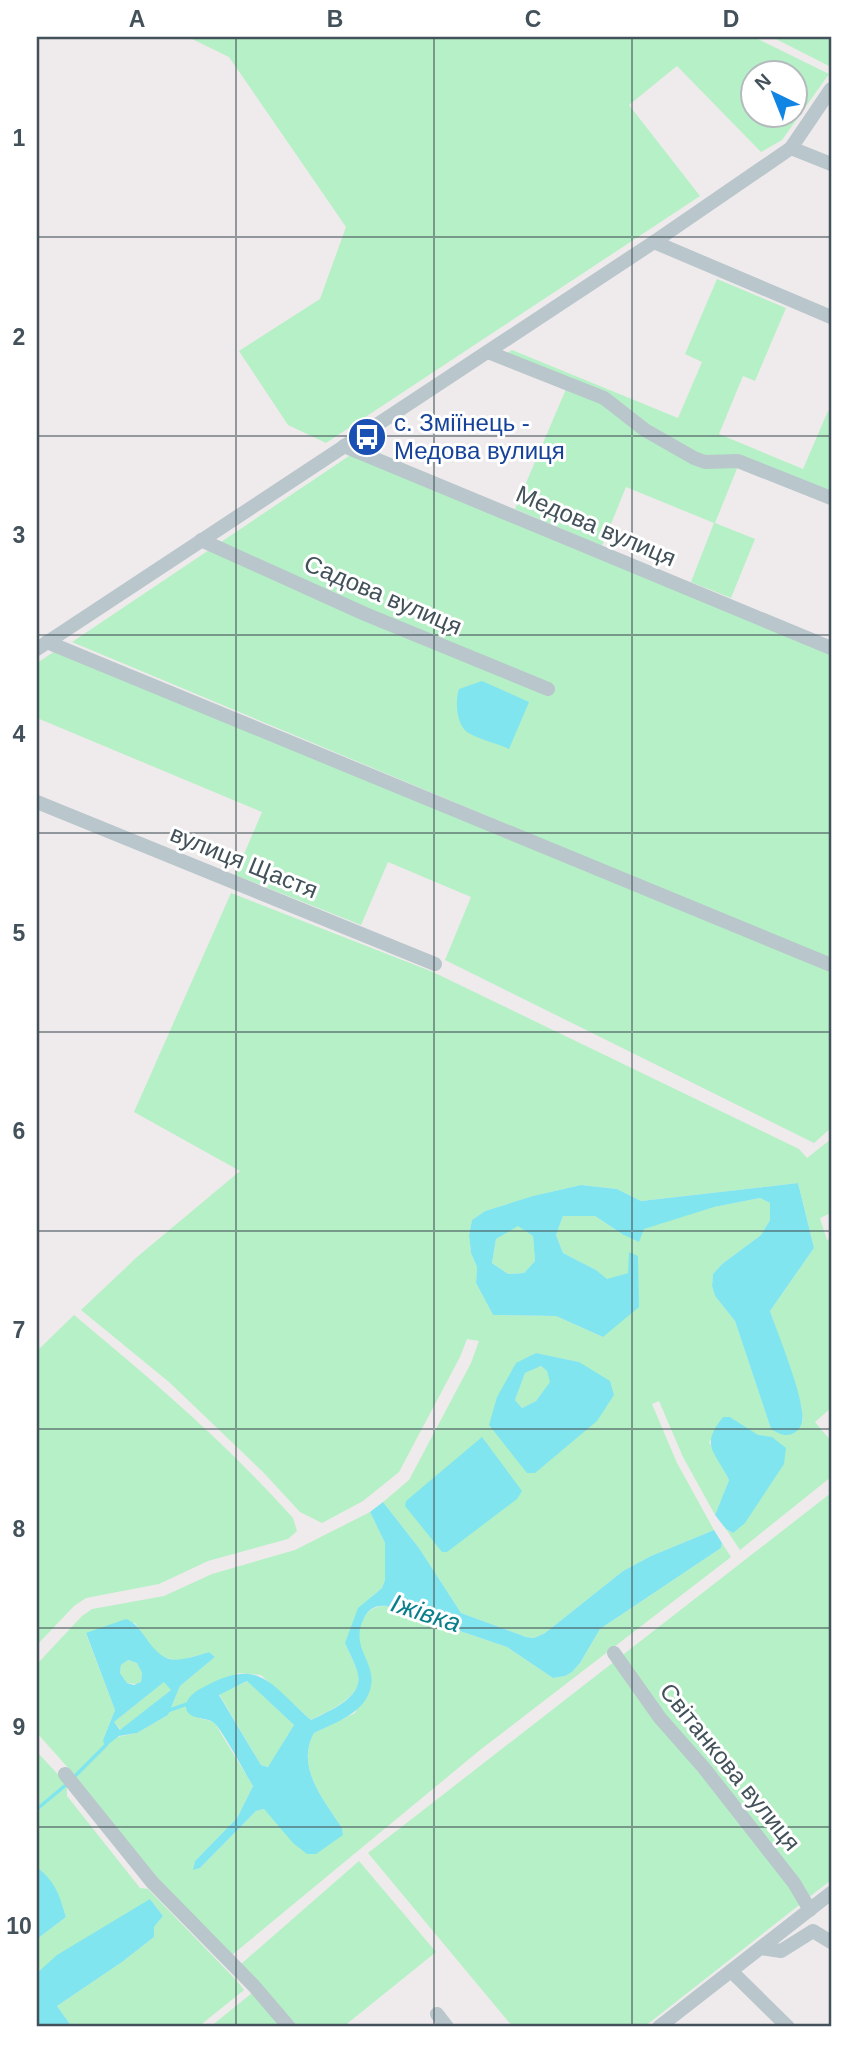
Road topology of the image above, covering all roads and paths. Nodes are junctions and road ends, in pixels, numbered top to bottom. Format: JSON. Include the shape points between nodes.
{"nodes":[{"id":1,"x":831,"y":89,"type":"edge"},
{"id":2,"x":791,"y":148,"type":"junction"},
{"id":3,"x":831,"y":164,"type":"edge"},
{"id":4,"x":654,"y":242,"type":"junction"},
{"id":5,"x":831,"y":317,"type":"edge"},
{"id":6,"x":488,"y":352,"type":"junction"},
{"id":7,"x":344,"y":446,"type":"junction"},
{"id":8,"x":831,"y":498,"type":"edge"},
{"id":9,"x":201,"y":540,"type":"junction"},
{"id":10,"x":42,"y":646,"type":"edge"},
{"id":11,"x":831,"y":648,"type":"edge"},
{"id":12,"x":548,"y":689,"type":"dead end"},
{"id":13,"x":37,"y":802,"type":"edge"},
{"id":14,"x":435,"y":964,"type":"dead end"},
{"id":15,"x":831,"y":965,"type":"edge"},
{"id":16,"x":614,"y":1653,"type":"dead end"},
{"id":17,"x":65,"y":1774,"type":"dead end"},
{"id":18,"x":831,"y":1893,"type":"edge"},
{"id":19,"x":810,"y":1910,"type":"junction"},
{"id":20,"x":831,"y":1941,"type":"edge"},
{"id":21,"x":761,"y":1948,"type":"junction"},
{"id":22,"x":731,"y":1971,"type":"junction"},
{"id":23,"x":437,"y":2014,"type":"dead end"},
{"id":24,"x":289,"y":2027,"type":"edge"},
{"id":25,"x":447,"y":2027,"type":"edge"},
{"id":26,"x":659,"y":2027,"type":"edge"},
{"id":27,"x":788,"y":2027,"type":"edge"}],
"edges":[{"from":1,"to":2,"type":"street"},
{"from":2,"to":3,"type":"street"},
{"from":2,"to":4,"type":"street"},
{"from":4,"to":5,"type":"street"},
{"from":4,"to":6,"type":"street"},
{"from":6,"to":7,"type":"street"},
{"from":6,"to":8,"type":"street","via":[[604,398],[645,430],[705,463],[738,461]]},
{"from":7,"to":9,"type":"street"},
{"from":7,"to":11,"type":"street","name":"Медова вулиця"},
{"from":9,"to":10,"type":"street"},
{"from":9,"to":12,"type":"street","name":"Садова вулиця"},
{"from":10,"to":15,"type":"street"},
{"from":13,"to":14,"type":"street","name":"вулиця Щастя"},
{"from":16,"to":19,"type":"street","name":"Світанкова вулиця","via":[[660,1718],[794,1883]]},
{"from":17,"to":24,"type":"street","via":[[160,1892]]},
{"from":18,"to":19,"type":"street"},
{"from":19,"to":21,"type":"street"},
{"from":20,"to":21,"type":"street","via":[[813,1931],[781,1951]]},
{"from":21,"to":22,"type":"street"},
{"from":22,"to":26,"type":"street"},
{"from":22,"to":27,"type":"street"},
{"from":23,"to":25,"type":"street"}]}
